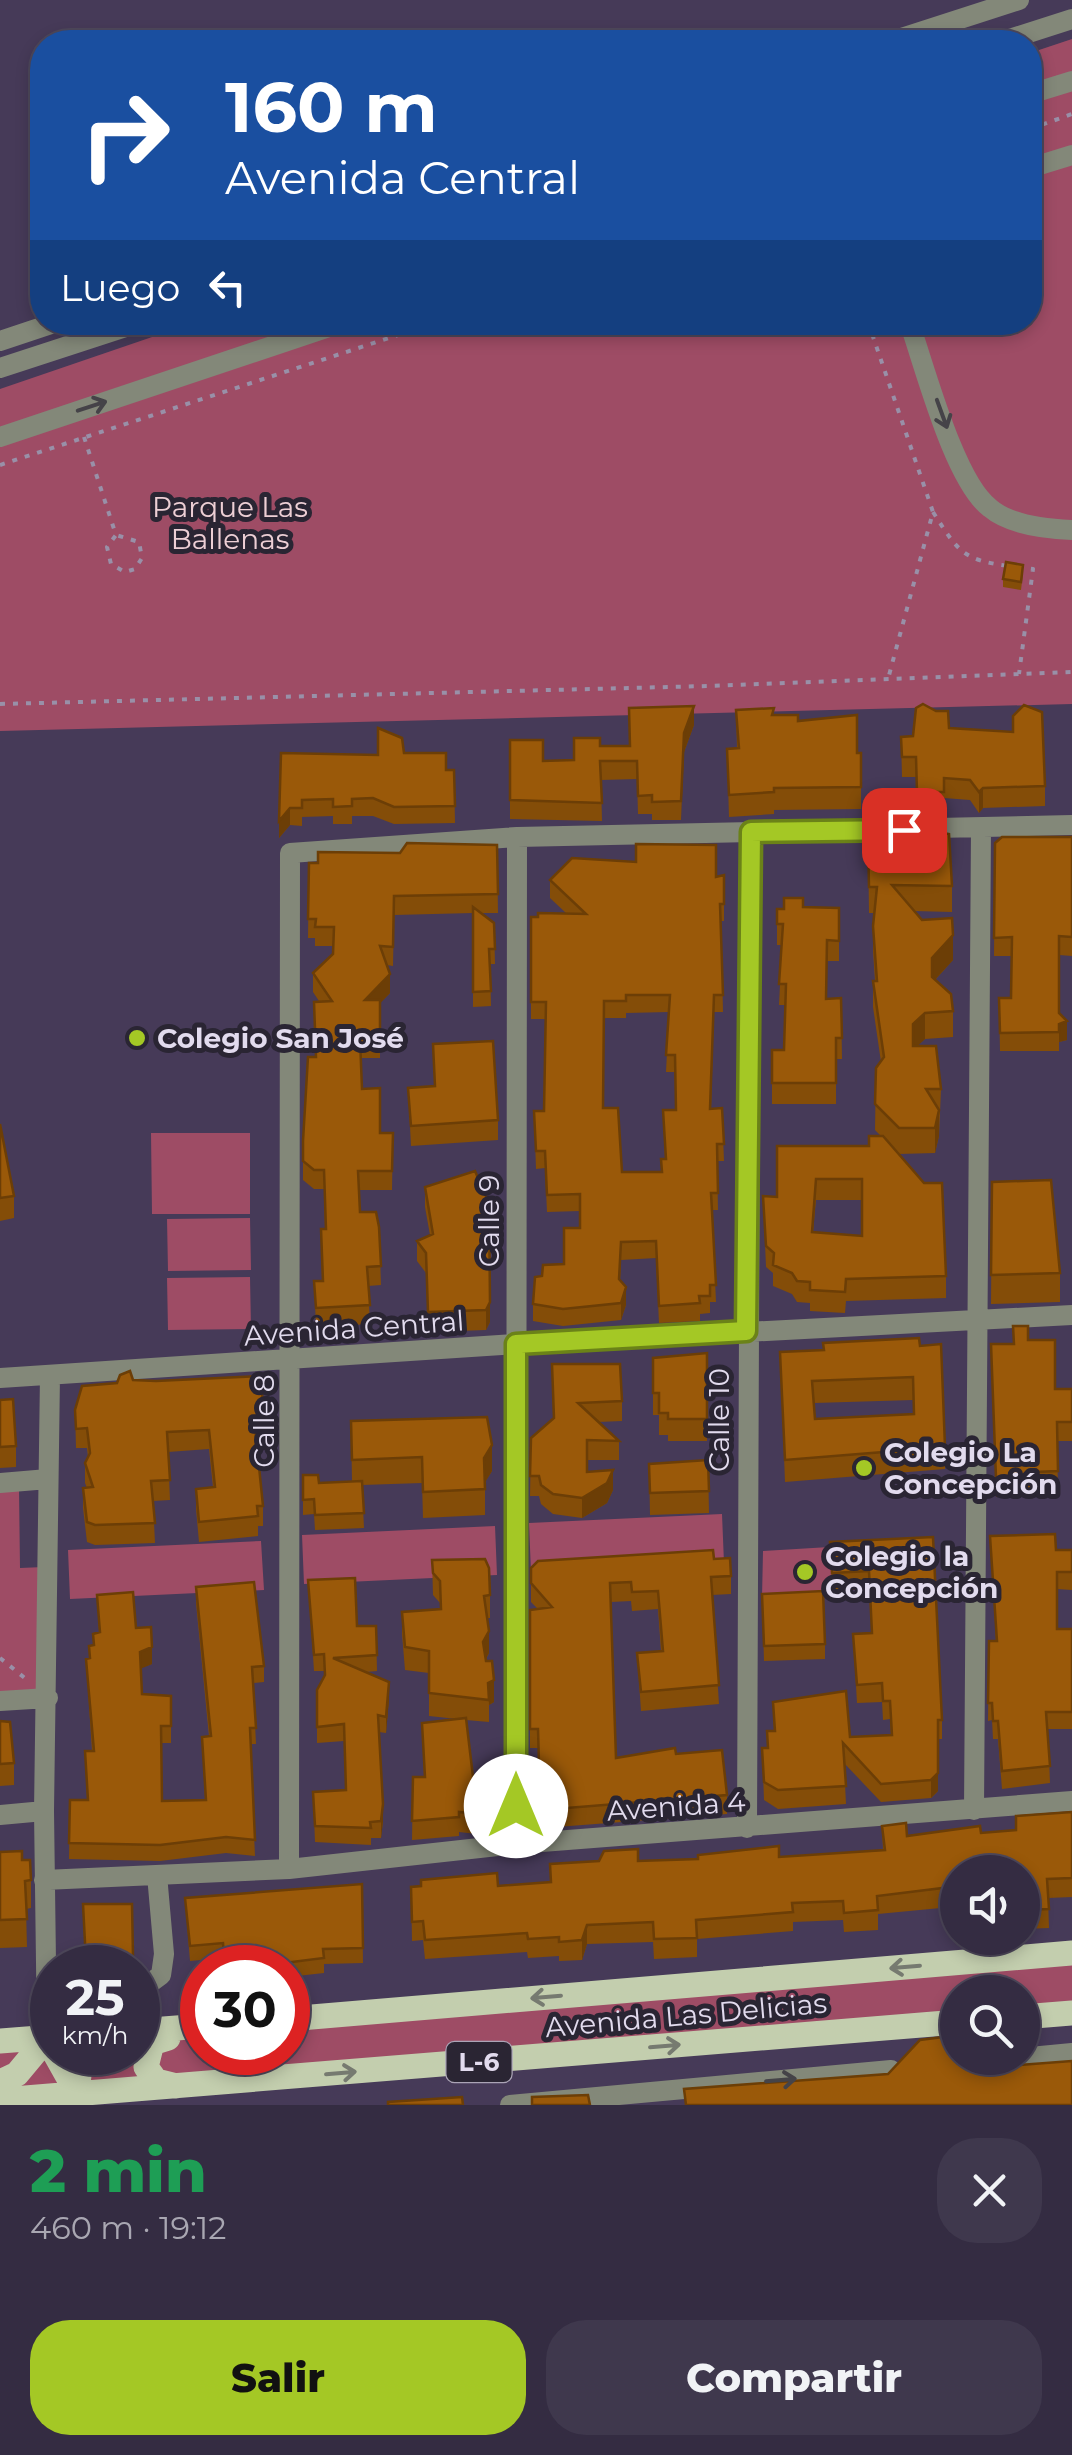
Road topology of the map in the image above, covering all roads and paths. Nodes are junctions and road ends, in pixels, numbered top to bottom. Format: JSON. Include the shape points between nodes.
{"nodes":[{"id":1,"x":1019,"y":0,"type":"edge"},
{"id":2,"x":1072,"y":19,"type":"edge"},
{"id":3,"x":926,"y":30,"type":"edge"},
{"id":4,"x":1038,"y":30,"type":"edge"},
{"id":5,"x":1072,"y":80,"type":"edge"},
{"id":6,"x":1042,"y":90,"type":"edge"},
{"id":7,"x":1072,"y":114,"type":"edge"},
{"id":8,"x":1042,"y":125,"type":"edge"},
{"id":9,"x":1072,"y":155,"type":"edge"},
{"id":10,"x":1042,"y":164,"type":"edge"},
{"id":11,"x":30,"y":331,"type":"edge"},
{"id":12,"x":100,"y":335,"type":"edge"},
{"id":13,"x":305,"y":335,"type":"edge"},
{"id":14,"x":398,"y":335,"type":"edge"},
{"id":15,"x":872,"y":335,"type":"edge"},
{"id":16,"x":914,"y":335,"type":"edge"},
{"id":17,"x":0,"y":341,"type":"edge"},
{"id":18,"x":0,"y":368,"type":"edge"},
{"id":19,"x":0,"y":437,"type":"edge"},
{"id":20,"x":84,"y":437,"type":"junction"},
{"id":21,"x":0,"y":464,"type":"edge"},
{"id":22,"x":933,"y":512,"type":"junction"},
{"id":23,"x":1072,"y":530,"type":"edge"},
{"id":24,"x":116,"y":535,"type":"junction"},
{"id":25,"x":1072,"y":672,"type":"edge"},
{"id":26,"x":1020,"y":674,"type":"junction"},
{"id":27,"x":888,"y":679,"type":"junction"},
{"id":28,"x":0,"y":704,"type":"edge"},
{"id":29,"x":1072,"y":825,"type":"edge"},
{"id":30,"x":981,"y":828,"type":"junction"},
{"id":31,"x":751,"y":832,"type":"junction"},
{"id":32,"x":517,"y":838,"type":"junction"},
{"id":33,"x":1072,"y":1315,"type":"edge"},
{"id":34,"x":974,"y":1319,"type":"junction"},
{"id":35,"x":746,"y":1331,"type":"junction"},
{"id":36,"x":516,"y":1344,"type":"junction"},
{"id":37,"x":292,"y":1360,"type":"junction"},
{"id":38,"x":50,"y":1375,"type":"junction"},
{"id":39,"x":0,"y":1378,"type":"edge"},
{"id":40,"x":48,"y":1479,"type":"junction"},
{"id":41,"x":0,"y":1482,"type":"edge"},
{"id":42,"x":0,"y":1658,"type":"edge"},
{"id":43,"x":48,"y":1698,"type":"junction"},
{"id":44,"x":0,"y":1701,"type":"edge"},
{"id":45,"x":1072,"y":1801,"type":"edge"},
{"id":46,"x":974,"y":1810,"type":"junction"},
{"id":47,"x":44,"y":1811,"type":"junction"},
{"id":48,"x":0,"y":1815,"type":"edge"},
{"id":49,"x":748,"y":1828,"type":"junction"},
{"id":50,"x":516,"y":1844,"type":"junction"},
{"id":51,"x":288,"y":1869,"type":"junction"},
{"id":52,"x":158,"y":1875,"type":"junction"},
{"id":53,"x":44,"y":1880,"type":"junction"},
{"id":54,"x":47,"y":1945,"type":"edge"},
{"id":55,"x":1072,"y":1953,"type":"edge"},
{"id":56,"x":160,"y":1975,"type":"edge"},
{"id":57,"x":1072,"y":2013,"type":"edge"},
{"id":58,"x":1040,"y":2016,"type":"edge"},
{"id":59,"x":310,"y":2017,"type":"edge"},
{"id":60,"x":940,"y":2024,"type":"edge"},
{"id":61,"x":180,"y":2037,"type":"edge"},
{"id":62,"x":168,"y":2038,"type":"junction"},
{"id":63,"x":160,"y":2039,"type":"edge"},
{"id":64,"x":0,"y":2041,"type":"edge"},
{"id":65,"x":30,"y":2043,"type":"edge"},
{"id":66,"x":1072,"y":2053,"type":"edge"},
{"id":67,"x":1040,"y":2056,"type":"edge"},
{"id":68,"x":30,"y":2063,"type":"edge"},
{"id":69,"x":891,"y":2070,"type":"edge"},
{"id":70,"x":67,"y":2075,"type":"edge"},
{"id":71,"x":0,"y":2082,"type":"edge"},
{"id":72,"x":168,"y":2096,"type":"edge"},
{"id":73,"x":80,"y":2099,"type":"edge"},
{"id":74,"x":0,"y":2100,"type":"edge"},
{"id":75,"x":510,"y":2105,"type":"edge"}],
"edges":[{"from":1,"to":3,"type":"street"},
{"from":2,"to":4,"type":"street"},
{"from":5,"to":6,"type":"street"},
{"from":7,"to":8,"type":"path"},
{"from":9,"to":10,"type":"street"},
{"from":11,"to":17,"type":"street"},
{"from":12,"to":18,"type":"street"},
{"from":19,"to":13,"type":"street","one_way":true},
{"from":14,"to":20,"type":"path"},
{"from":15,"to":22,"type":"path"},
{"from":16,"to":23,"type":"street","one_way":true,"via":[[963,473],[982,502],[1011,520]]},
{"from":20,"to":21,"type":"path"},
{"from":20,"to":24,"type":"path"},
{"from":22,"to":26,"type":"path","via":[[958,552],[978,562],[1033,569]]},
{"from":22,"to":27,"type":"path"},
{"from":24,"to":24,"type":"path","via":[[107,548],[111,564],[124,572],[135,569],[142,558],[139,542]]},
{"from":25,"to":26,"type":"path"},
{"from":26,"to":27,"type":"path"},
{"from":27,"to":28,"type":"path"},
{"from":29,"to":30,"type":"street"},
{"from":30,"to":31,"type":"street"},
{"from":30,"to":34,"type":"street"},
{"from":31,"to":32,"type":"street"},
{"from":31,"to":35,"type":"street","name":"Calle 10"},
{"from":32,"to":36,"type":"street","name":"Calle 9"},
{"from":32,"to":37,"type":"street","name":"Calle 8","via":[[290,854]]},
{"from":33,"to":34,"type":"street","name":"Avenida Central"},
{"from":34,"to":35,"type":"street","name":"Avenida Central"},
{"from":34,"to":46,"type":"street"},
{"from":35,"to":36,"type":"street","name":"Avenida Central"},
{"from":35,"to":49,"type":"street","name":"Calle 10"},
{"from":36,"to":37,"type":"street","name":"Avenida Central"},
{"from":36,"to":50,"type":"street","name":"Calle 9"},
{"from":37,"to":38,"type":"street","name":"Avenida Central"},
{"from":37,"to":51,"type":"street","name":"Calle 8"},
{"from":38,"to":39,"type":"street","name":"Avenida Central"},
{"from":38,"to":40,"type":"street"},
{"from":40,"to":41,"type":"street"},
{"from":40,"to":43,"type":"street"},
{"from":42,"to":43,"type":"path"},
{"from":43,"to":44,"type":"street"},
{"from":43,"to":47,"type":"street"},
{"from":45,"to":46,"type":"street","name":"Avenida 4"},
{"from":46,"to":49,"type":"street","name":"Avenida 4"},
{"from":47,"to":48,"type":"street"},
{"from":47,"to":53,"type":"street"},
{"from":49,"to":50,"type":"street","name":"Avenida 4"},
{"from":50,"to":51,"type":"street","name":"Avenida 4"},
{"from":51,"to":52,"type":"street","name":"Avenida 4"},
{"from":52,"to":53,"type":"street","name":"Avenida 4"},
{"from":52,"to":56,"type":"street"},
{"from":53,"to":54,"type":"street"},
{"from":55,"to":59,"type":"main road","name":"Avenida Las Delicias","number":"L-6","one_way":true},
{"from":57,"to":58,"type":"main road"},
{"from":72,"to":60,"type":"main road","name":"Avenida Las Delicias","number":"L-6","one_way":true},
{"from":61,"to":62,"type":"main road"},
{"from":62,"to":63,"type":"main road"},
{"from":62,"to":72,"type":"main road","via":[[152,2043],[146,2066]]},
{"from":64,"to":65,"type":"main road"},
{"from":66,"to":67,"type":"street"},
{"from":68,"to":71,"type":"main road"},
{"from":75,"to":69,"type":"street","one_way":true},
{"from":70,"to":73,"type":"main road"},
{"from":72,"to":73,"type":"main road","via":[[137,2090]]},
{"from":73,"to":74,"type":"main road"}]}
